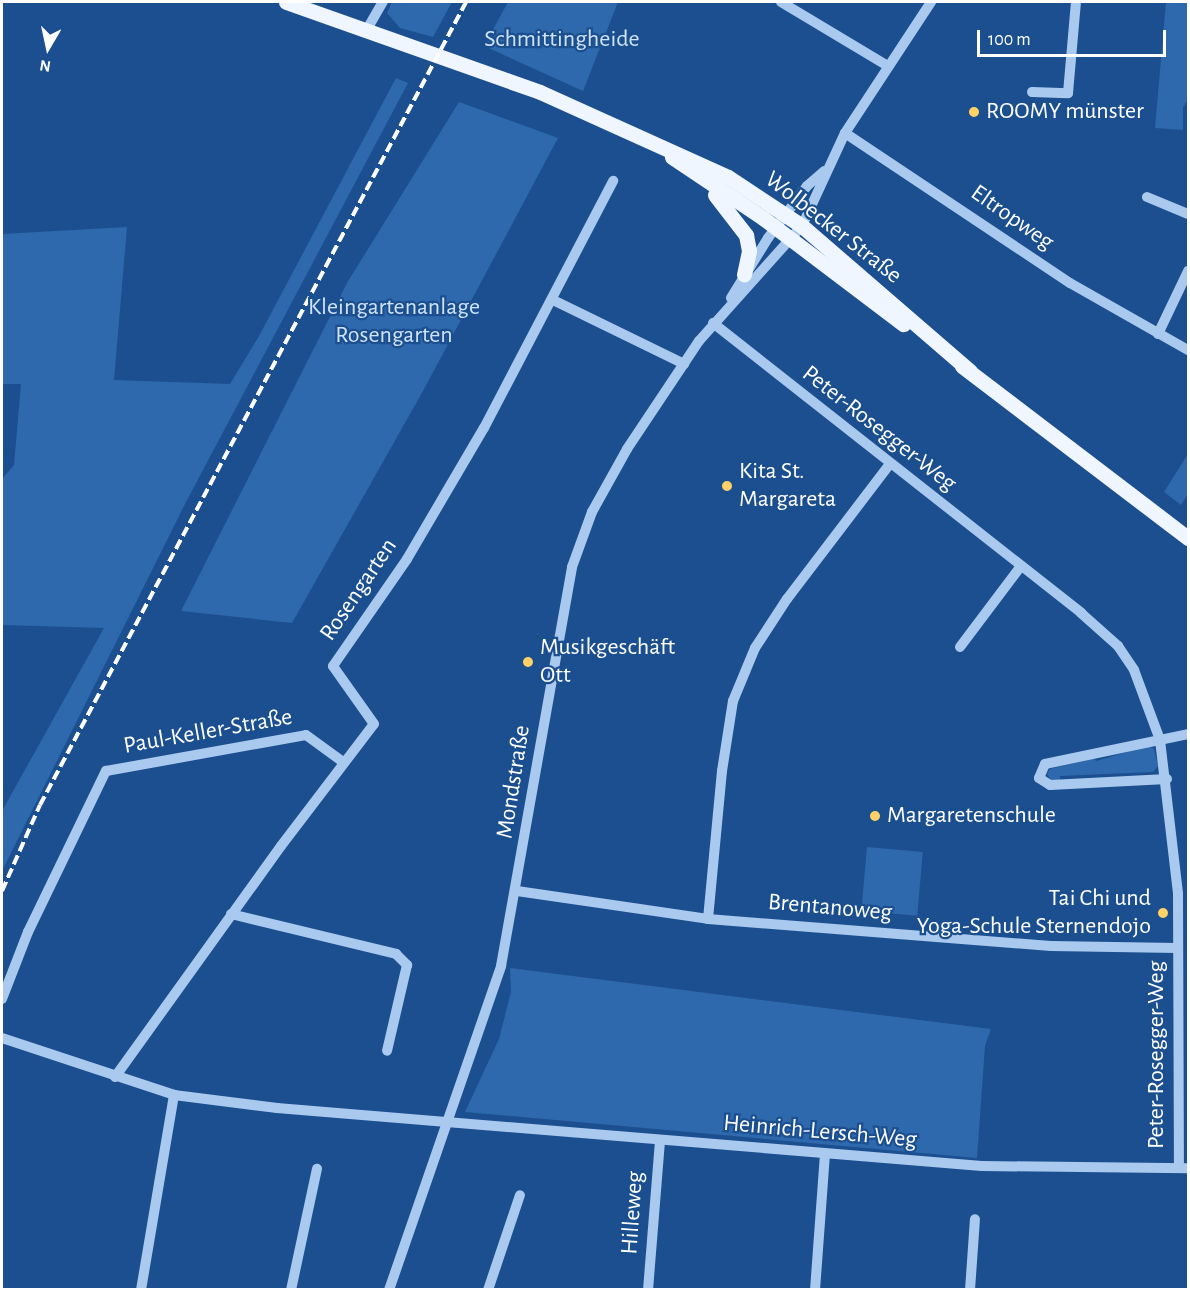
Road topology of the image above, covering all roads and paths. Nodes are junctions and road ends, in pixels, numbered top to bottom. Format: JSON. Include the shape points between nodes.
{"nodes":[{"id":1,"x":286,"y":2,"type":"edge"},
{"id":2,"x":383,"y":2,"type":"edge"},
{"id":3,"x":781,"y":2,"type":"edge"},
{"id":4,"x":931,"y":2,"type":"edge"},
{"id":5,"x":1076,"y":2,"type":"edge"},
{"id":6,"x":366,"y":31,"type":"junction"},
{"id":7,"x":888,"y":66,"type":"junction"},
{"id":8,"x":1032,"y":92,"type":"dead end"},
{"id":9,"x":845,"y":134,"type":"junction"},
{"id":10,"x":654,"y":142,"type":"junction"},
{"id":11,"x":825,"y":171,"type":"junction"},
{"id":12,"x":696,"y":176,"type":"junction"},
{"id":13,"x":613,"y":181,"type":"dead end"},
{"id":14,"x":1147,"y":197,"type":"dead end"},
{"id":15,"x":1188,"y":214,"type":"edge"},
{"id":16,"x":787,"y":215,"type":"junction"},
{"id":17,"x":802,"y":226,"type":"junction"},
{"id":18,"x":776,"y":228,"type":"junction"},
{"id":19,"x":791,"y":238,"type":"junction"},
{"id":20,"x":1188,"y":271,"type":"edge"},
{"id":21,"x":744,"y":274,"type":"junction"},
{"id":22,"x":553,"y":300,"type":"junction"},
{"id":23,"x":727,"y":306,"type":"junction"},
{"id":24,"x":713,"y":323,"type":"junction"},
{"id":25,"x":1158,"y":334,"type":"junction"},
{"id":26,"x":1188,"y":350,"type":"edge"},
{"id":27,"x":684,"y":364,"type":"junction"},
{"id":28,"x":970,"y":371,"type":"junction"},
{"id":29,"x":890,"y":464,"type":"junction"},
{"id":30,"x":1188,"y":538,"type":"edge"},
{"id":31,"x":1022,"y":566,"type":"junction"},
{"id":32,"x":960,"y":647,"type":"dead end"},
{"id":33,"x":1188,"y":734,"type":"edge"},
{"id":34,"x":1160,"y":740,"type":"junction"},
{"id":35,"x":343,"y":762,"type":"junction"},
{"id":36,"x":1167,"y":779,"type":"junction"},
{"id":37,"x":517,"y":891,"type":"junction"},
{"id":38,"x":231,"y":914,"type":"junction"},
{"id":39,"x":708,"y":919,"type":"junction"},
{"id":40,"x":1178,"y":948,"type":"junction"},
{"id":41,"x":2,"y":999,"type":"edge"},
{"id":42,"x":2,"y":1038,"type":"edge"},
{"id":43,"x":387,"y":1051,"type":"dead end"},
{"id":44,"x":115,"y":1077,"type":"junction"},
{"id":45,"x":174,"y":1095,"type":"junction"},
{"id":46,"x":449,"y":1122,"type":"junction"},
{"id":47,"x":660,"y":1140,"type":"junction"},
{"id":48,"x":825,"y":1153,"type":"junction"},
{"id":49,"x":1184,"y":1168,"type":"edge"},
{"id":50,"x":317,"y":1169,"type":"dead end"},
{"id":51,"x":520,"y":1195,"type":"dead end"},
{"id":52,"x":975,"y":1219,"type":"dead end"},
{"id":53,"x":141,"y":1290,"type":"edge"},
{"id":54,"x":291,"y":1290,"type":"edge"},
{"id":55,"x":389,"y":1290,"type":"edge"},
{"id":56,"x":488,"y":1290,"type":"edge"},
{"id":57,"x":648,"y":1290,"type":"edge"},
{"id":58,"x":816,"y":1290,"type":"edge"},
{"id":59,"x":970,"y":1290,"type":"edge"}],
"edges":[{"from":1,"to":6,"type":"main road","name":"Wolbecker Straße"},
{"from":2,"to":6,"type":"street"},
{"from":3,"to":7,"type":"street"},
{"from":4,"to":7,"type":"street"},
{"from":5,"to":8,"type":"street","via":[[1068,93]]},
{"from":6,"to":10,"type":"main road","name":"Wolbecker Straße","via":[[540,92]]},
{"from":7,"to":9,"type":"street"},
{"from":9,"to":11,"type":"street"},
{"from":9,"to":25,"type":"street","name":"Eltropweg","via":[[1070,283]]},
{"from":10,"to":12,"type":"main road","name":"Wolbecker Straße"},
{"from":10,"to":16,"type":"main road","name":"Wolbecker Straße","via":[[728,177]]},
{"from":11,"to":16,"type":"street","via":[[807,186]]},
{"from":11,"to":17,"type":"street","via":[[817,199]]},
{"from":12,"to":18,"type":"main road","name":"Wolbecker Straße"},
{"from":12,"to":21,"type":"main road","via":[[743,228],[748,251]]},
{"from":13,"to":22,"type":"street","name":"Rosengarten"},
{"from":14,"to":15,"type":"street"},
{"from":16,"to":17,"type":"main road","name":"Wolbecker Straße"},
{"from":16,"to":18,"type":"street","name":"Mondstraße"},
{"from":17,"to":19,"type":"street"},
{"from":17,"to":28,"type":"main road","name":"Wolbecker Straße"},
{"from":18,"to":19,"type":"main road","name":"Wolbecker Straße"},
{"from":18,"to":21,"type":"street","name":"Mondstraße"},
{"from":19,"to":23,"type":"street","name":"Mondstraße","via":[[756,280]]},
{"from":19,"to":28,"type":"main road","name":"Wolbecker Straße"},
{"from":20,"to":25,"type":"street"},
{"from":21,"to":23,"type":"street","name":"Mondstraße"},
{"from":22,"to":27,"type":"street"},
{"from":22,"to":35,"type":"street","name":"Rosengarten","via":[[413,549],[333,666],[375,724]]},
{"from":23,"to":24,"type":"street","name":"Mondstraße"},
{"from":24,"to":27,"type":"street","name":"Mondstraße"},
{"from":24,"to":29,"type":"street","name":"Peter-Rosegger-Weg"},
{"from":25,"to":26,"type":"street","name":"Eltropweg"},
{"from":27,"to":37,"type":"street","name":"Mondstraße","via":[[609,479],[572,567]]},
{"from":28,"to":30,"type":"main road","name":"Wolbecker Straße"},
{"from":29,"to":31,"type":"street","name":"Peter-Rosegger-Weg"},
{"from":29,"to":39,"type":"street","via":[[787,599],[755,648],[733,701]]},
{"from":31,"to":32,"type":"street"},
{"from":31,"to":34,"type":"street","name":"Peter-Rosegger-Weg","via":[[1118,646],[1143,687]]},
{"from":33,"to":34,"type":"street"},
{"from":34,"to":36,"type":"street","name":"Peter-Rosegger-Weg"},
{"from":34,"to":36,"type":"street","via":[[1045,764],[1039,778],[1050,785]]},
{"from":35,"to":38,"type":"street","name":"Rosengarten"},
{"from":35,"to":41,"type":"street","name":"Paul-Keller-Straße","via":[[306,735],[106,771],[28,932]]},
{"from":36,"to":40,"type":"street","name":"Peter-Rosegger-Weg","via":[[1178,894]]},
{"from":37,"to":39,"type":"street","name":"Brentanoweg"},
{"from":37,"to":46,"type":"street","name":"Mondstraße","via":[[486,1015]]},
{"from":38,"to":43,"type":"street","via":[[396,954],[407,965]]},
{"from":38,"to":44,"type":"street","name":"Rosengarten"},
{"from":39,"to":40,"type":"street","name":"Brentanoweg","via":[[1052,946]]},
{"from":40,"to":49,"type":"street","name":"Peter-Rosegger-Weg"},
{"from":42,"to":44,"type":"street"},
{"from":44,"to":45,"type":"street"},
{"from":45,"to":46,"type":"street"},
{"from":45,"to":53,"type":"street"},
{"from":46,"to":47,"type":"street","name":"Heinrich-Lersch-Weg"},
{"from":46,"to":55,"type":"street","name":"Mondstraße"},
{"from":47,"to":48,"type":"street","name":"Heinrich-Lersch-Weg"},
{"from":47,"to":57,"type":"street","name":"Hilleweg"},
{"from":48,"to":49,"type":"street","name":"Heinrich-Lersch-Weg","via":[[982,1166]]},
{"from":48,"to":58,"type":"street"},
{"from":50,"to":54,"type":"street"},
{"from":51,"to":56,"type":"street"},
{"from":52,"to":59,"type":"street"}]}
